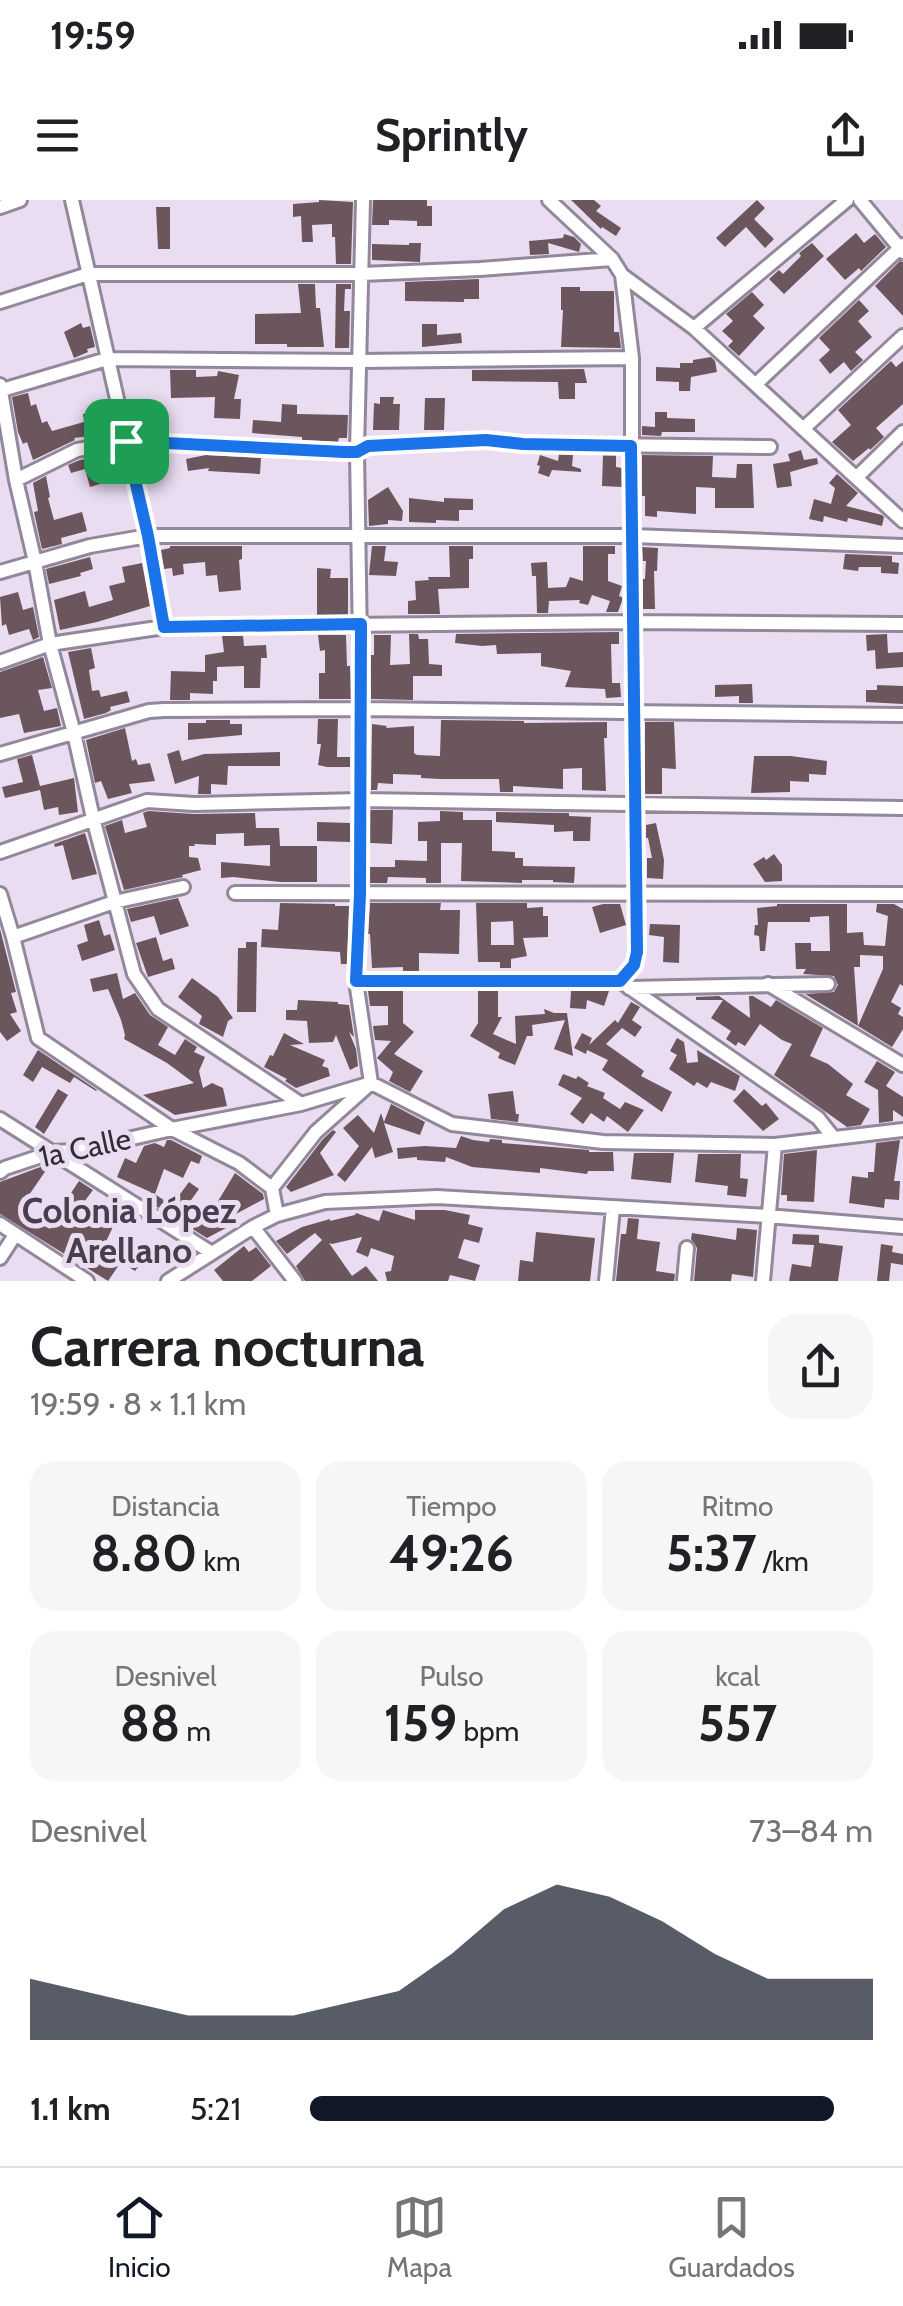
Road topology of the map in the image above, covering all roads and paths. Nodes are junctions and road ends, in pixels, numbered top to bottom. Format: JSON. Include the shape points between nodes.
{"nodes":[{"id":1,"x":20,"y":200,"type":"edge"},
{"id":2,"x":72,"y":200,"type":"edge"},
{"id":3,"x":363,"y":200,"type":"edge"},
{"id":4,"x":549,"y":200,"type":"edge"},
{"id":5,"x":847,"y":200,"type":"edge"},
{"id":6,"x":860,"y":200,"type":"edge"},
{"id":7,"x":0,"y":206,"type":"edge"},
{"id":8,"x":902,"y":248,"type":"edge"},
{"id":9,"x":612,"y":259,"type":"junction"},
{"id":10,"x":88,"y":274,"type":"junction"},
{"id":11,"x":362,"y":274,"type":"junction"},
{"id":12,"x":622,"y":275,"type":"junction"},
{"id":13,"x":0,"y":302,"type":"edge"},
{"id":14,"x":694,"y":328,"type":"junction"},
{"id":15,"x":903,"y":336,"type":"edge"},
{"id":16,"x":632,"y":358,"type":"junction"},
{"id":17,"x":107,"y":359,"type":"junction"},
{"id":18,"x":360,"y":361,"type":"junction"},
{"id":19,"x":756,"y":384,"type":"junction"},
{"id":20,"x":1,"y":388,"type":"edge"},
{"id":21,"x":803,"y":428,"type":"junction"},
{"id":22,"x":903,"y":432,"type":"edge"},
{"id":23,"x":126,"y":441,"type":"junction"},
{"id":24,"x":631,"y":446,"type":"junction"},
{"id":25,"x":770,"y":447,"type":"dead end"},
{"id":26,"x":357,"y":452,"type":"junction"},
{"id":27,"x":858,"y":477,"type":"junction"},
{"id":28,"x":16,"y":480,"type":"junction"},
{"id":29,"x":903,"y":521,"type":"edge"},
{"id":30,"x":358,"y":534,"type":"junction"},
{"id":31,"x":148,"y":536,"type":"junction"},
{"id":32,"x":632,"y":536,"type":"junction"},
{"id":33,"x":903,"y":546,"type":"edge"},
{"id":34,"x":35,"y":562,"type":"junction"},
{"id":35,"x":0,"y":572,"type":"edge"},
{"id":36,"x":632,"y":622,"type":"junction"},
{"id":37,"x":361,"y":624,"type":"junction"},
{"id":38,"x":903,"y":624,"type":"edge"},
{"id":39,"x":164,"y":627,"type":"junction"},
{"id":40,"x":50,"y":644,"type":"junction"},
{"id":41,"x":0,"y":662,"type":"edge"},
{"id":42,"x":361,"y":709,"type":"junction"},
{"id":43,"x":634,"y":712,"type":"junction"},
{"id":44,"x":903,"y":715,"type":"edge"},
{"id":45,"x":74,"y":732,"type":"junction"},
{"id":46,"x":0,"y":754,"type":"edge"},
{"id":47,"x":361,"y":800,"type":"junction"},
{"id":48,"x":636,"y":804,"type":"junction"},
{"id":49,"x":903,"y":808,"type":"edge"},
{"id":50,"x":92,"y":818,"type":"junction"},
{"id":51,"x":0,"y":852,"type":"edge"},
{"id":52,"x":182,"y":887,"type":"dead end"},
{"id":53,"x":235,"y":893,"type":"dead end"},
{"id":54,"x":0,"y":894,"type":"edge"},
{"id":55,"x":360,"y":894,"type":"junction"},
{"id":56,"x":638,"y":894,"type":"junction"},
{"id":57,"x":903,"y":894,"type":"edge"},
{"id":58,"x":114,"y":902,"type":"junction"},
{"id":59,"x":13,"y":937,"type":"junction"},
{"id":60,"x":356,"y":981,"type":"junction"},
{"id":61,"x":625,"y":984,"type":"junction"},
{"id":62,"x":768,"y":984,"type":"junction"},
{"id":63,"x":828,"y":984,"type":"dead end"},
{"id":64,"x":903,"y":1065,"type":"edge"},
{"id":65,"x":371,"y":1083,"type":"junction"},
{"id":66,"x":301,"y":1104,"type":"junction"},
{"id":67,"x":0,"y":1119,"type":"edge"},
{"id":68,"x":172,"y":1128,"type":"junction"},
{"id":69,"x":903,"y":1130,"type":"edge"},
{"id":70,"x":834,"y":1137,"type":"junction"},
{"id":71,"x":775,"y":1145,"type":"junction"},
{"id":72,"x":53,"y":1152,"type":"junction"},
{"id":73,"x":0,"y":1172,"type":"edge"},
{"id":74,"x":272,"y":1188,"type":"junction"},
{"id":75,"x":613,"y":1208,"type":"junction"},
{"id":76,"x":277,"y":1215,"type":"junction"},
{"id":77,"x":767,"y":1216,"type":"junction"},
{"id":78,"x":0,"y":1224,"type":"edge"},
{"id":79,"x":253,"y":1227,"type":"junction"},
{"id":80,"x":903,"y":1228,"type":"edge"},
{"id":81,"x":15,"y":1235,"type":"junction"},
{"id":82,"x":687,"y":1248,"type":"dead end"},
{"id":83,"x":212,"y":1253,"type":"junction"},
{"id":84,"x":0,"y":1258,"type":"edge"},
{"id":85,"x":87,"y":1281,"type":"edge"},
{"id":86,"x":168,"y":1281,"type":"edge"},
{"id":87,"x":294,"y":1281,"type":"edge"},
{"id":88,"x":606,"y":1281,"type":"edge"},
{"id":89,"x":684,"y":1281,"type":"edge"},
{"id":90,"x":763,"y":1281,"type":"edge"}],
"edges":[{"from":1,"to":7,"type":"street"},
{"from":2,"to":10,"type":"street"},
{"from":3,"to":11,"type":"street"},
{"from":4,"to":9,"type":"street"},
{"from":5,"to":14,"type":"street"},
{"from":6,"to":8,"type":"street"},
{"from":8,"to":19,"type":"street"},
{"from":9,"to":11,"type":"street"},
{"from":9,"to":12,"type":"street"},
{"from":10,"to":11,"type":"street"},
{"from":10,"to":13,"type":"street"},
{"from":10,"to":17,"type":"street"},
{"from":11,"to":18,"type":"street"},
{"from":12,"to":14,"type":"street"},
{"from":12,"to":16,"type":"street"},
{"from":14,"to":19,"type":"street"},
{"from":15,"to":21,"type":"street"},
{"from":16,"to":18,"type":"street"},
{"from":16,"to":24,"type":"street"},
{"from":17,"to":18,"type":"street"},
{"from":17,"to":20,"type":"street"},
{"from":17,"to":23,"type":"street"},
{"from":18,"to":26,"type":"street"},
{"from":19,"to":21,"type":"street"},
{"from":20,"to":28,"type":"street"},
{"from":21,"to":27,"type":"street"},
{"from":22,"to":27,"type":"street"},
{"from":23,"to":26,"type":"street"},
{"from":23,"to":28,"type":"street","via":[[77,450]]},
{"from":23,"to":31,"type":"street"},
{"from":24,"to":25,"type":"street"},
{"from":24,"to":26,"type":"street","via":[[486,440]]},
{"from":24,"to":32,"type":"street"},
{"from":26,"to":30,"type":"street"},
{"from":27,"to":29,"type":"street"},
{"from":28,"to":34,"type":"street"},
{"from":30,"to":31,"type":"street"},
{"from":30,"to":32,"type":"street"},
{"from":30,"to":37,"type":"street"},
{"from":31,"to":34,"type":"street"},
{"from":31,"to":39,"type":"street"},
{"from":32,"to":33,"type":"street"},
{"from":32,"to":36,"type":"street"},
{"from":34,"to":35,"type":"street"},
{"from":34,"to":40,"type":"street"},
{"from":36,"to":37,"type":"street"},
{"from":36,"to":38,"type":"street"},
{"from":36,"to":43,"type":"street"},
{"from":37,"to":39,"type":"street"},
{"from":37,"to":42,"type":"street"},
{"from":39,"to":40,"type":"street"},
{"from":40,"to":41,"type":"street"},
{"from":40,"to":45,"type":"street"},
{"from":42,"to":43,"type":"street"},
{"from":42,"to":45,"type":"street","via":[[149,711]]},
{"from":42,"to":47,"type":"street"},
{"from":43,"to":44,"type":"street"},
{"from":43,"to":48,"type":"street"},
{"from":45,"to":46,"type":"street"},
{"from":45,"to":50,"type":"street"},
{"from":47,"to":48,"type":"street"},
{"from":47,"to":50,"type":"street","via":[[147,801]]},
{"from":47,"to":55,"type":"street"},
{"from":48,"to":49,"type":"street"},
{"from":48,"to":56,"type":"street"},
{"from":50,"to":51,"type":"street"},
{"from":50,"to":58,"type":"street"},
{"from":52,"to":58,"type":"street"},
{"from":53,"to":55,"type":"street"},
{"from":54,"to":59,"type":"street"},
{"from":55,"to":56,"type":"street"},
{"from":55,"to":60,"type":"street"},
{"from":56,"to":57,"type":"street"},
{"from":56,"to":61,"type":"street","via":[[637,952]]},
{"from":58,"to":59,"type":"street"},
{"from":58,"to":66,"type":"street","via":[[134,974],[158,1009]]},
{"from":59,"to":68,"type":"street","via":[[38,1038]]},
{"from":60,"to":61,"type":"street"},
{"from":60,"to":65,"type":"street"},
{"from":61,"to":62,"type":"street"},
{"from":61,"to":70,"type":"street","via":[[818,1118]]},
{"from":62,"to":63,"type":"street"},
{"from":62,"to":64,"type":"street"},
{"from":65,"to":66,"type":"street","name":"1a Calle"},
{"from":65,"to":71,"type":"street","via":[[452,1124],[604,1142]]},
{"from":65,"to":74,"type":"street","via":[[316,1132]]},
{"from":66,"to":68,"type":"street","name":"1a Calle"},
{"from":67,"to":72,"type":"street"},
{"from":68,"to":72,"type":"street","name":"1a Calle"},
{"from":68,"to":74,"type":"street"},
{"from":69,"to":70,"type":"street"},
{"from":70,"to":71,"type":"street"},
{"from":71,"to":77,"type":"street"},
{"from":72,"to":73,"type":"street","name":"1a Calle"},
{"from":72,"to":83,"type":"street"},
{"from":74,"to":76,"type":"street"},
{"from":75,"to":76,"type":"street","via":[[437,1197],[325,1202]]},
{"from":75,"to":77,"type":"street"},
{"from":75,"to":88,"type":"street"},
{"from":76,"to":79,"type":"street"},
{"from":77,"to":80,"type":"street"},
{"from":77,"to":90,"type":"street"},
{"from":78,"to":81,"type":"street"},
{"from":79,"to":83,"type":"street"},
{"from":79,"to":87,"type":"street"},
{"from":81,"to":84,"type":"street"},
{"from":81,"to":85,"type":"street"},
{"from":82,"to":89,"type":"street"},
{"from":83,"to":86,"type":"street"}]}
